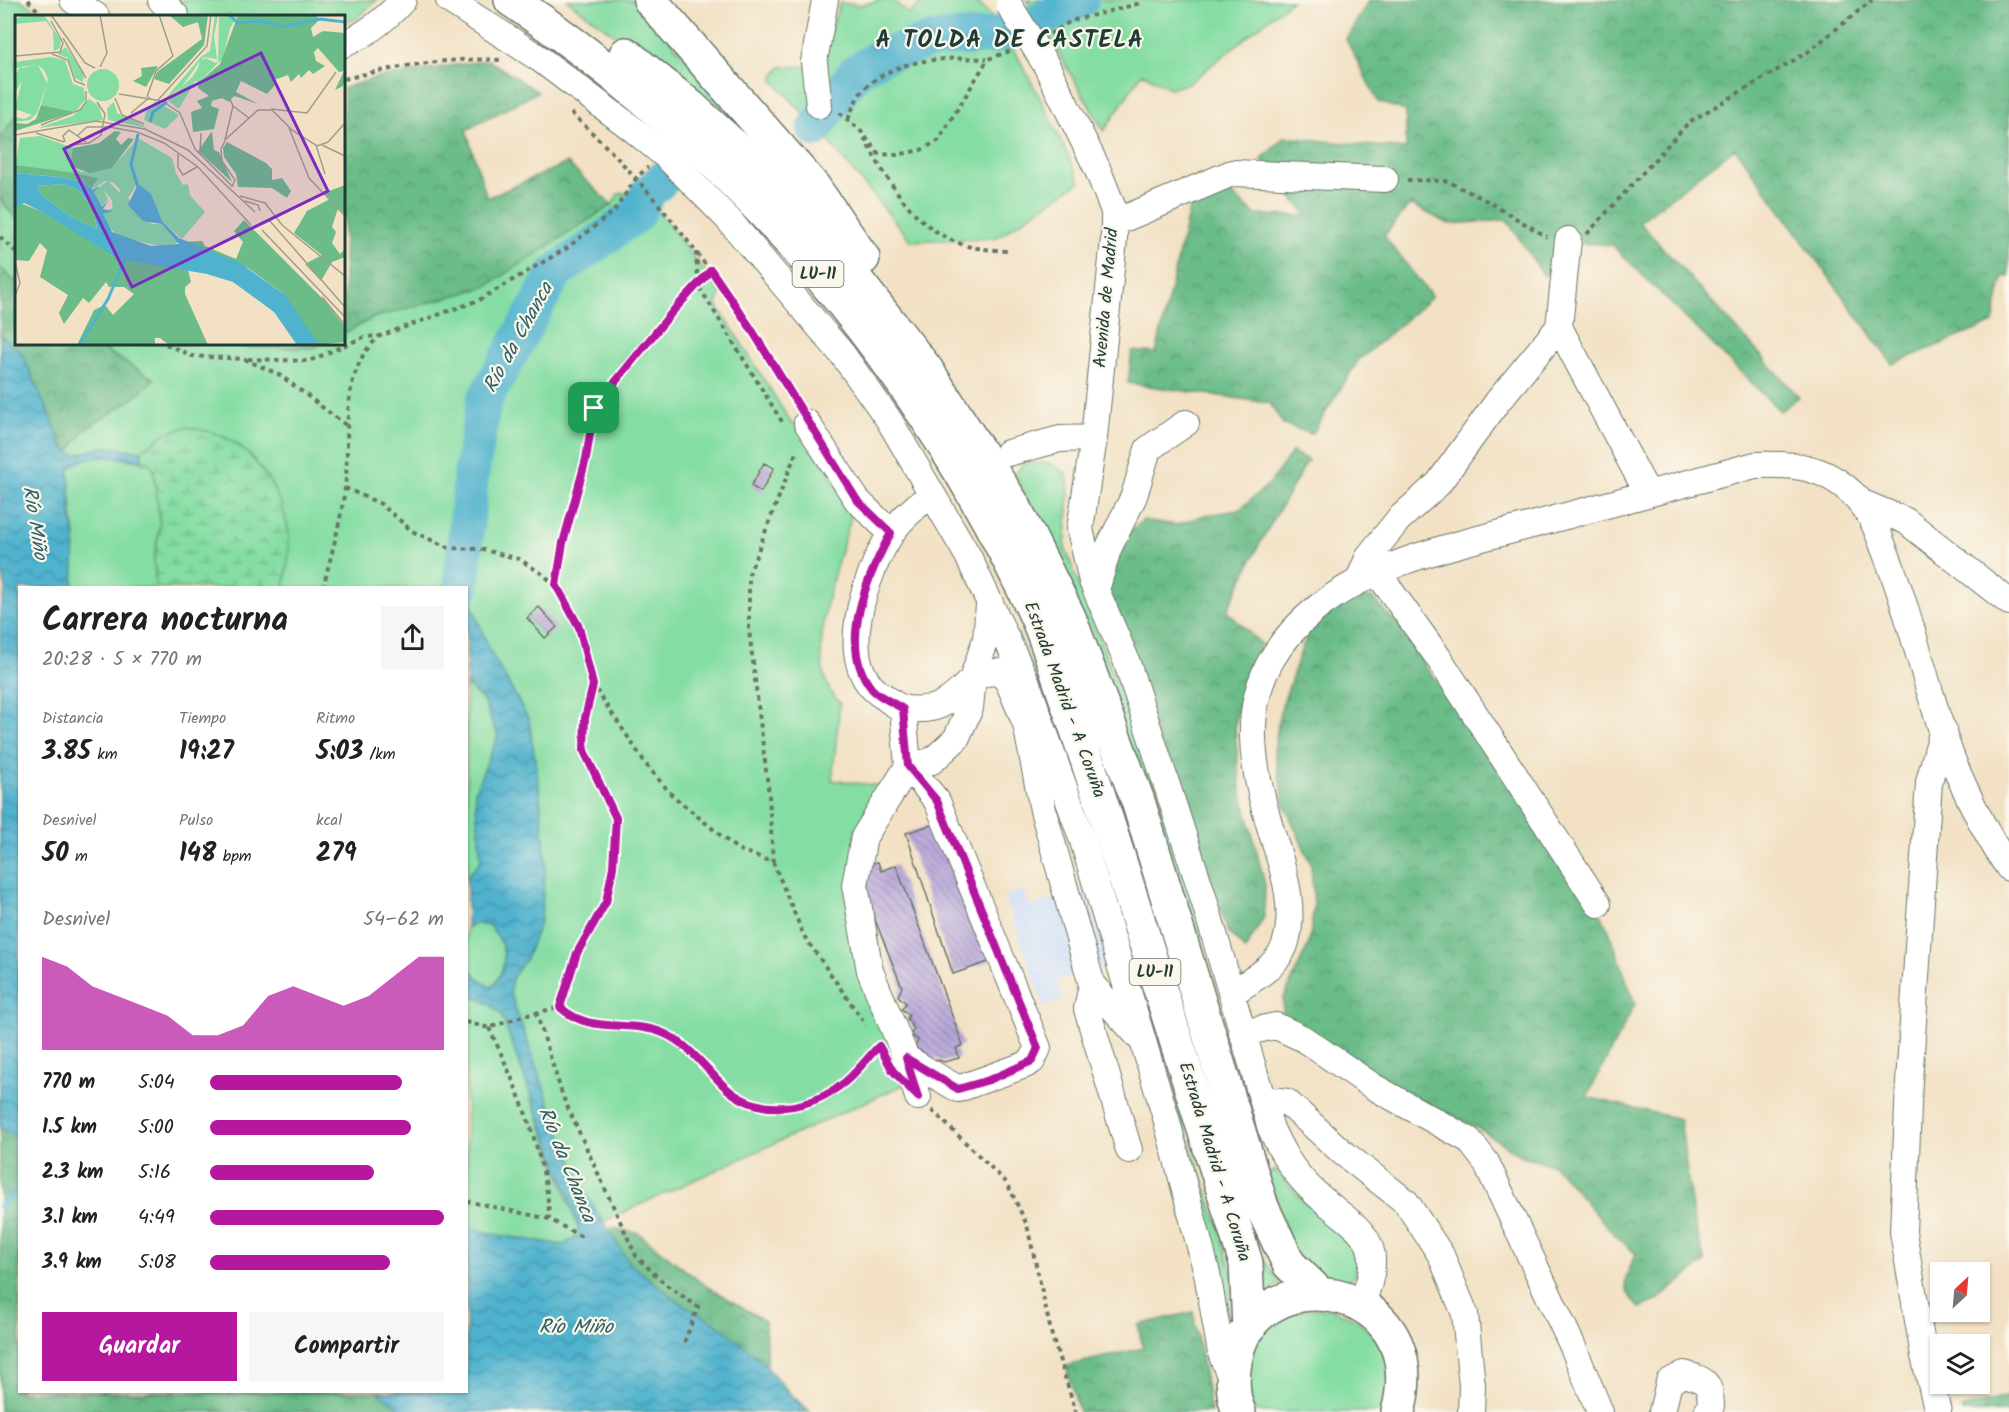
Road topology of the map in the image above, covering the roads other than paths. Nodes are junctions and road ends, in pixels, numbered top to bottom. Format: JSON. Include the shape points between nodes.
{"nodes":[{"id":1,"x":73,"y":0,"type":"edge"},
{"id":2,"x":161,"y":0,"type":"edge"},
{"id":3,"x":403,"y":0,"type":"edge"},
{"id":4,"x":449,"y":0,"type":"edge"},
{"id":5,"x":511,"y":0,"type":"edge"},
{"id":6,"x":547,"y":0,"type":"edge"},
{"id":7,"x":650,"y":0,"type":"edge"},
{"id":8,"x":825,"y":0,"type":"edge"},
{"id":9,"x":1006,"y":3,"type":"edge"},
{"id":10,"x":95,"y":15,"type":"edge"},
{"id":11,"x":175,"y":15,"type":"edge"},
{"id":12,"x":345,"y":44,"type":"edge"},
{"id":13,"x":828,"y":109,"type":"road end"},
{"id":14,"x":1385,"y":179,"type":"road end"},
{"id":15,"x":1114,"y":223,"type":"junction"},
{"id":16,"x":1568,"y":240,"type":"road end"},
{"id":17,"x":1559,"y":327,"type":"junction"},
{"id":18,"x":1185,"y":423,"type":"dead end"},
{"id":19,"x":797,"y":433,"type":"road end"},
{"id":20,"x":1094,"y":438,"type":"junction"},
{"id":21,"x":1008,"y":453,"type":"dead end"},
{"id":22,"x":1648,"y":494,"type":"junction"},
{"id":23,"x":1860,"y":502,"type":"junction"},
{"id":24,"x":919,"y":504,"type":"dead end"},
{"id":25,"x":1014,"y":506,"type":"junction"},
{"id":26,"x":891,"y":533,"type":"junction"},
{"id":27,"x":1368,"y":577,"type":"junction"},
{"id":28,"x":1096,"y":590,"type":"junction"},
{"id":29,"x":989,"y":602,"type":"junction"},
{"id":30,"x":2009,"y":602,"type":"edge"},
{"id":31,"x":973,"y":677,"type":"junction"},
{"id":32,"x":1020,"y":688,"type":"junction"},
{"id":33,"x":903,"y":709,"type":"junction"},
{"id":34,"x":1943,"y":729,"type":"junction"},
{"id":35,"x":908,"y":766,"type":"junction"},
{"id":36,"x":2009,"y":868,"type":"edge"},
{"id":37,"x":1598,"y":904,"type":"dead end"},
{"id":38,"x":1092,"y":985,"type":"junction"},
{"id":39,"x":1232,"y":993,"type":"junction"},
{"id":40,"x":1242,"y":1033,"type":"junction"},
{"id":41,"x":1144,"y":1042,"type":"junction"},
{"id":42,"x":895,"y":1056,"type":"junction"},
{"id":43,"x":918,"y":1097,"type":"road end"},
{"id":44,"x":1263,"y":1099,"type":"junction"},
{"id":45,"x":1129,"y":1150,"type":"dead end"},
{"id":46,"x":1319,"y":1293,"type":"junction"},
{"id":47,"x":1361,"y":1305,"type":"junction"},
{"id":48,"x":1249,"y":1328,"type":"junction"},
{"id":49,"x":1235,"y":1396,"type":"edge"},
{"id":50,"x":1398,"y":1412,"type":"edge"},
{"id":51,"x":1471,"y":1412,"type":"edge"},
{"id":52,"x":1600,"y":1412,"type":"edge"},
{"id":53,"x":1662,"y":1412,"type":"edge"},
{"id":54,"x":1707,"y":1412,"type":"edge"},
{"id":55,"x":1938,"y":1412,"type":"edge"}],
"edges":[{"from":1,"to":10,"type":"street"},
{"from":2,"to":11,"type":"street"},
{"from":3,"to":12,"type":"street","via":[[387,18]]},
{"from":4,"to":29,"type":"street","via":[[540,59],[634,130],[668,158],[728,219],[843,355],[889,420],[968,556]]},
{"from":5,"to":48,"type":"highway","name":"Estrada Madrid - A Coruña","number":"LU-11","via":[[567,37],[642,96],[726,174],[803,255],[917,402],[988,518],[1039,621],[1097,787],[1246,1263]]},
{"from":6,"to":25,"type":"highway","name":"Estrada Madrid - A Coruña","number":"LU-11","via":[[613,44],[673,92],[757,168],[836,254],[926,369]]},
{"from":7,"to":25,"type":"highway","via":[[813,186],[953,388]]},
{"from":8,"to":13,"type":"street","via":[[814,62]]},
{"from":9,"to":15,"type":"street","name":"Avenida de Madrid","bridge":true,"via":[[1046,65],[1097,168],[1114,211]]},
{"from":14,"to":15,"type":"street","via":[[1232,173]]},
{"from":15,"to":20,"type":"street","name":"Avenida de Madrid"},
{"from":16,"to":17,"type":"street"},
{"from":17,"to":22,"type":"street"},
{"from":17,"to":27,"type":"street","via":[[1498,401],[1438,484],[1398,519],[1369,556]]},
{"from":18,"to":28,"type":"street","via":[[1148,449],[1134,496],[1108,549]]},
{"from":19,"to":26,"type":"street"},
{"from":20,"to":21,"type":"street","via":[[1060,440]]},
{"from":20,"to":28,"type":"street","name":"Avenida de Madrid","via":[[1080,529]]},
{"from":22,"to":23,"type":"street","via":[[1755,465],[1793,464],[1826,474]]},
{"from":22,"to":27,"type":"street","via":[[1440,549]]},
{"from":23,"to":30,"type":"street","via":[[1906,521]]},
{"from":23,"to":34,"type":"street","via":[[1870,513],[1895,576]]},
{"from":24,"to":26,"type":"street"},
{"from":25,"to":46,"type":"highway","name":"Estrada Madrid - A Coruña","number":"LU-11","via":[[1069,617],[1138,801],[1262,1207],[1289,1264]]},
{"from":26,"to":33,"type":"street","via":[[874,564],[860,611],[856,642],[860,668],[873,690]]},
{"from":27,"to":37,"type":"street","via":[[1438,657]]},
{"from":27,"to":39,"type":"street","via":[[1317,608],[1292,632],[1269,663],[1256,695],[1251,735],[1258,787],[1287,883],[1289,919],[1284,946],[1271,965]]},
{"from":28,"to":39,"type":"street","name":"Avenida de Madrid","via":[[1125,657]]},
{"from":29,"to":31,"type":"street","via":[[986,639]]},
{"from":29,"to":32,"type":"street"},
{"from":31,"to":32,"type":"street","via":[[999,672]]},
{"from":31,"to":33,"type":"street","via":[[947,702],[932,709]]},
{"from":31,"to":35,"type":"street","via":[[970,708],[956,739],[932,761]]},
{"from":32,"to":38,"type":"street","via":[[1043,810]]},
{"from":32,"to":41,"type":"street","via":[[1083,841]]},
{"from":33,"to":35,"type":"street"},
{"from":34,"to":36,"type":"street","via":[[1954,764],[1995,848]]},
{"from":34,"to":55,"type":"street","via":[[1929,782],[1909,1082],[1904,1232],[1924,1356]]},
{"from":35,"to":42,"type":"street","via":[[864,837],[855,885],[870,971]]},
{"from":35,"to":42,"type":"street","via":[[937,801],[1038,1048],[1027,1070],[958,1089]]},
{"from":38,"to":41,"type":"street"},
{"from":38,"to":45,"type":"street","via":[[1087,1009]]},
{"from":39,"to":40,"type":"street","name":"Avenida de Madrid"},
{"from":40,"to":44,"type":"street","name":"Avenida de Madrid"},
{"from":40,"to":52,"type":"street","via":[[1276,1026],[1302,1038],[1374,1087],[1469,1140],[1486,1162]]},
{"from":41,"to":49,"type":"street","via":[[1207,1273],[1221,1353]]},
{"from":42,"to":43,"type":"street"},
{"from":44,"to":47,"type":"street","name":"Avenida de Madrid","via":[[1286,1162],[1310,1188],[1355,1224],[1369,1242],[1373,1260]]},
{"from":44,"to":51,"type":"street","via":[[1287,1102],[1406,1202],[1441,1255],[1465,1314]]},
{"from":46,"to":47,"type":"highway","name":"Estrada Madrid - A Coruña","number":"LU-11","via":[[1341,1296]]},
{"from":46,"to":48,"type":"highway","name":"Estrada Madrid - A Coruña","number":"LU-11","via":[[1280,1302]]},
{"from":47,"to":50,"type":"highway","name":"Estrada Madrid - A Coruña","number":"LU-11","via":[[1381,1320],[1395,1341],[1403,1365],[1404,1389]]},
{"from":48,"to":49,"type":"highway","name":"Estrada Madrid - A Coruña","number":"LU-11","via":[[1236,1353]]},
{"from":53,"to":54,"type":"street","via":[[1669,1382],[1684,1374],[1702,1379],[1710,1389],[1711,1406]]}]}
